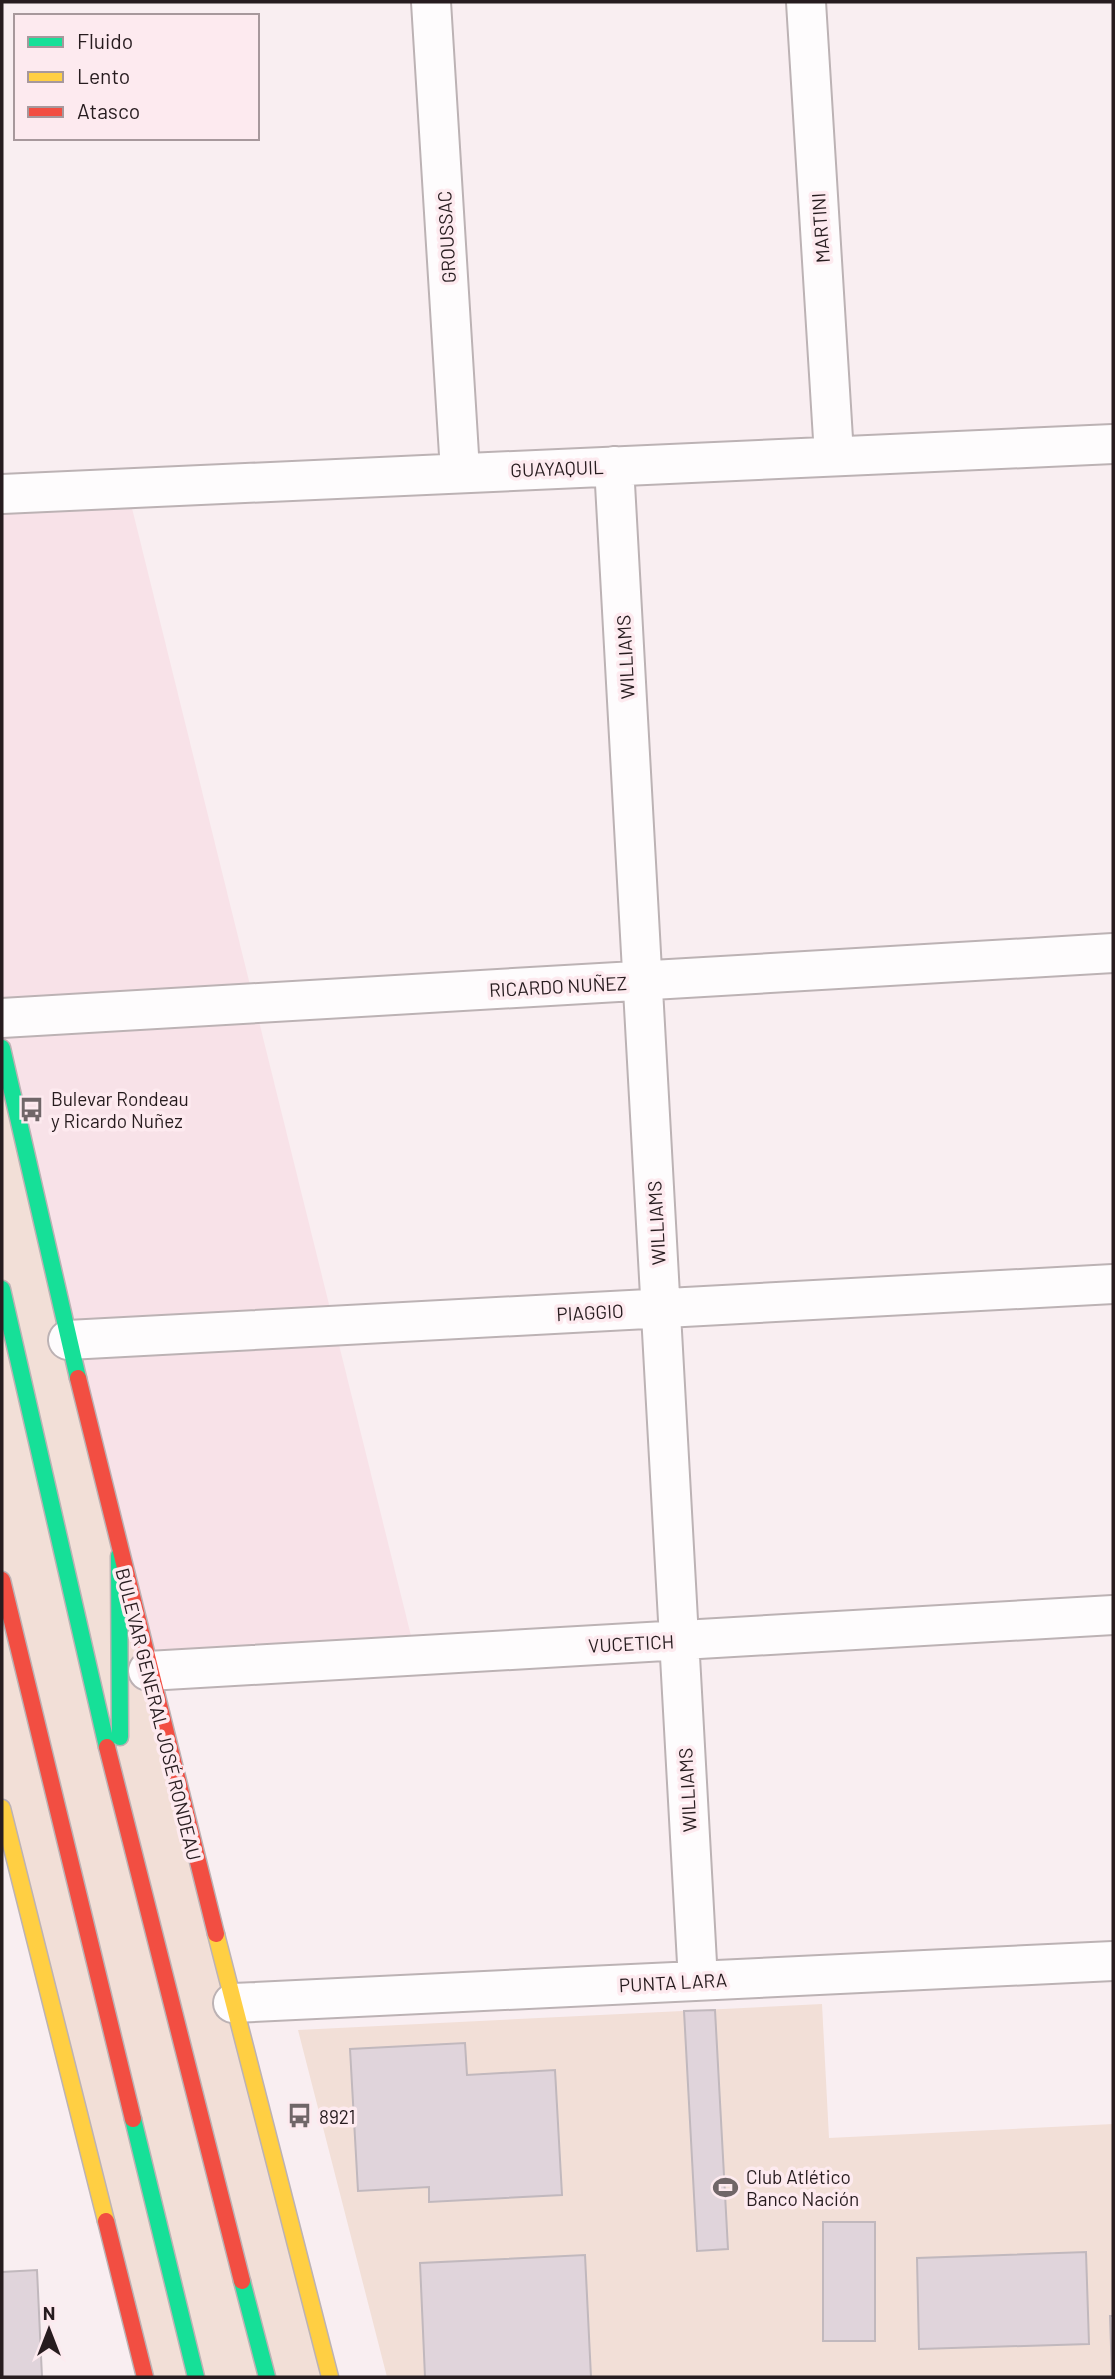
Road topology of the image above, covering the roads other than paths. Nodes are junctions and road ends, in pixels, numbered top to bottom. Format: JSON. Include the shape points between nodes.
{"nodes":[{"id":1,"x":431,"y":2,"type":"edge"},
{"id":2,"x":806,"y":2,"type":"edge"},
{"id":3,"x":1113,"y":444,"type":"edge"},
{"id":4,"x":834,"y":455,"type":"junction"},
{"id":5,"x":614,"y":466,"type":"junction"},
{"id":6,"x":460,"y":471,"type":"junction"},
{"id":7,"x":2,"y":494,"type":"edge"},
{"id":8,"x":1113,"y":953,"type":"edge"},
{"id":9,"x":643,"y":981,"type":"junction"},
{"id":10,"x":2,"y":1018,"type":"edge"},
{"id":11,"x":2,"y":1048,"type":"edge"},
{"id":12,"x":1113,"y":1284,"type":"edge"},
{"id":13,"x":2,"y":1289,"type":"edge"},
{"id":14,"x":661,"y":1308,"type":"junction"},
{"id":15,"x":68,"y":1340,"type":"junction"},
{"id":16,"x":119,"y":1556,"type":"junction"},
{"id":17,"x":2,"y":1580,"type":"edge"},
{"id":18,"x":1113,"y":1615,"type":"edge"},
{"id":19,"x":679,"y":1640,"type":"junction"},
{"id":20,"x":148,"y":1671,"type":"junction"},
{"id":21,"x":120,"y":1806,"type":"junction"},
{"id":22,"x":4,"y":1827,"type":"edge"},
{"id":23,"x":1113,"y":1961,"type":"edge"},
{"id":24,"x":698,"y":1981,"type":"junction"},
{"id":25,"x":233,"y":2003,"type":"junction"},
{"id":26,"x":145,"y":2377,"type":"edge"},
{"id":27,"x":196,"y":2377,"type":"edge"},
{"id":28,"x":267,"y":2377,"type":"edge"},
{"id":29,"x":330,"y":2377,"type":"edge"}],
"edges":[{"from":1,"to":6,"type":"street","name":"GROUSSAC"},
{"from":2,"to":4,"type":"street","name":"MARTINI"},
{"from":3,"to":4,"type":"street","name":"GUAYAQUIL"},
{"from":4,"to":5,"type":"street","name":"GUAYAQUIL"},
{"from":5,"to":6,"type":"street","name":"GUAYAQUIL"},
{"from":5,"to":9,"type":"street","name":"WILLIAMS"},
{"from":6,"to":7,"type":"street","name":"GUAYAQUIL"},
{"from":8,"to":9,"type":"street","name":"RICARDO NUÑEZ"},
{"from":9,"to":10,"type":"street","name":"RICARDO NUÑEZ"},
{"from":9,"to":14,"type":"street","name":"WILLIAMS"},
{"from":11,"to":15,"type":"main road","name":"BULEVAR GENERAL JOSÉ RONDEAU"},
{"from":12,"to":14,"type":"street","name":"PIAGGIO"},
{"from":13,"to":21,"type":"main road"},
{"from":14,"to":15,"type":"street","name":"PIAGGIO"},
{"from":14,"to":19,"type":"street","name":"WILLIAMS"},
{"from":15,"to":16,"type":"main road","name":"BULEVAR GENERAL JOSÉ RONDEAU"},
{"from":16,"to":20,"type":"main road","name":"BULEVAR GENERAL JOSÉ RONDEAU"},
{"from":16,"to":21,"type":"main road"},
{"from":17,"to":27,"type":"main road"},
{"from":18,"to":19,"type":"street","name":"VUCETICH"},
{"from":19,"to":20,"type":"street","name":"VUCETICH"},
{"from":19,"to":24,"type":"street","name":"WILLIAMS"},
{"from":20,"to":25,"type":"main road","name":"BULEVAR GENERAL JOSÉ RONDEAU"},
{"from":21,"to":28,"type":"main road"},
{"from":22,"to":26,"type":"main road"},
{"from":23,"to":24,"type":"street","name":"PUNTA LARA"},
{"from":24,"to":25,"type":"street","name":"PUNTA LARA"},
{"from":25,"to":29,"type":"main road","name":"BULEVAR GENERAL JOSÉ RONDEAU"}]}
